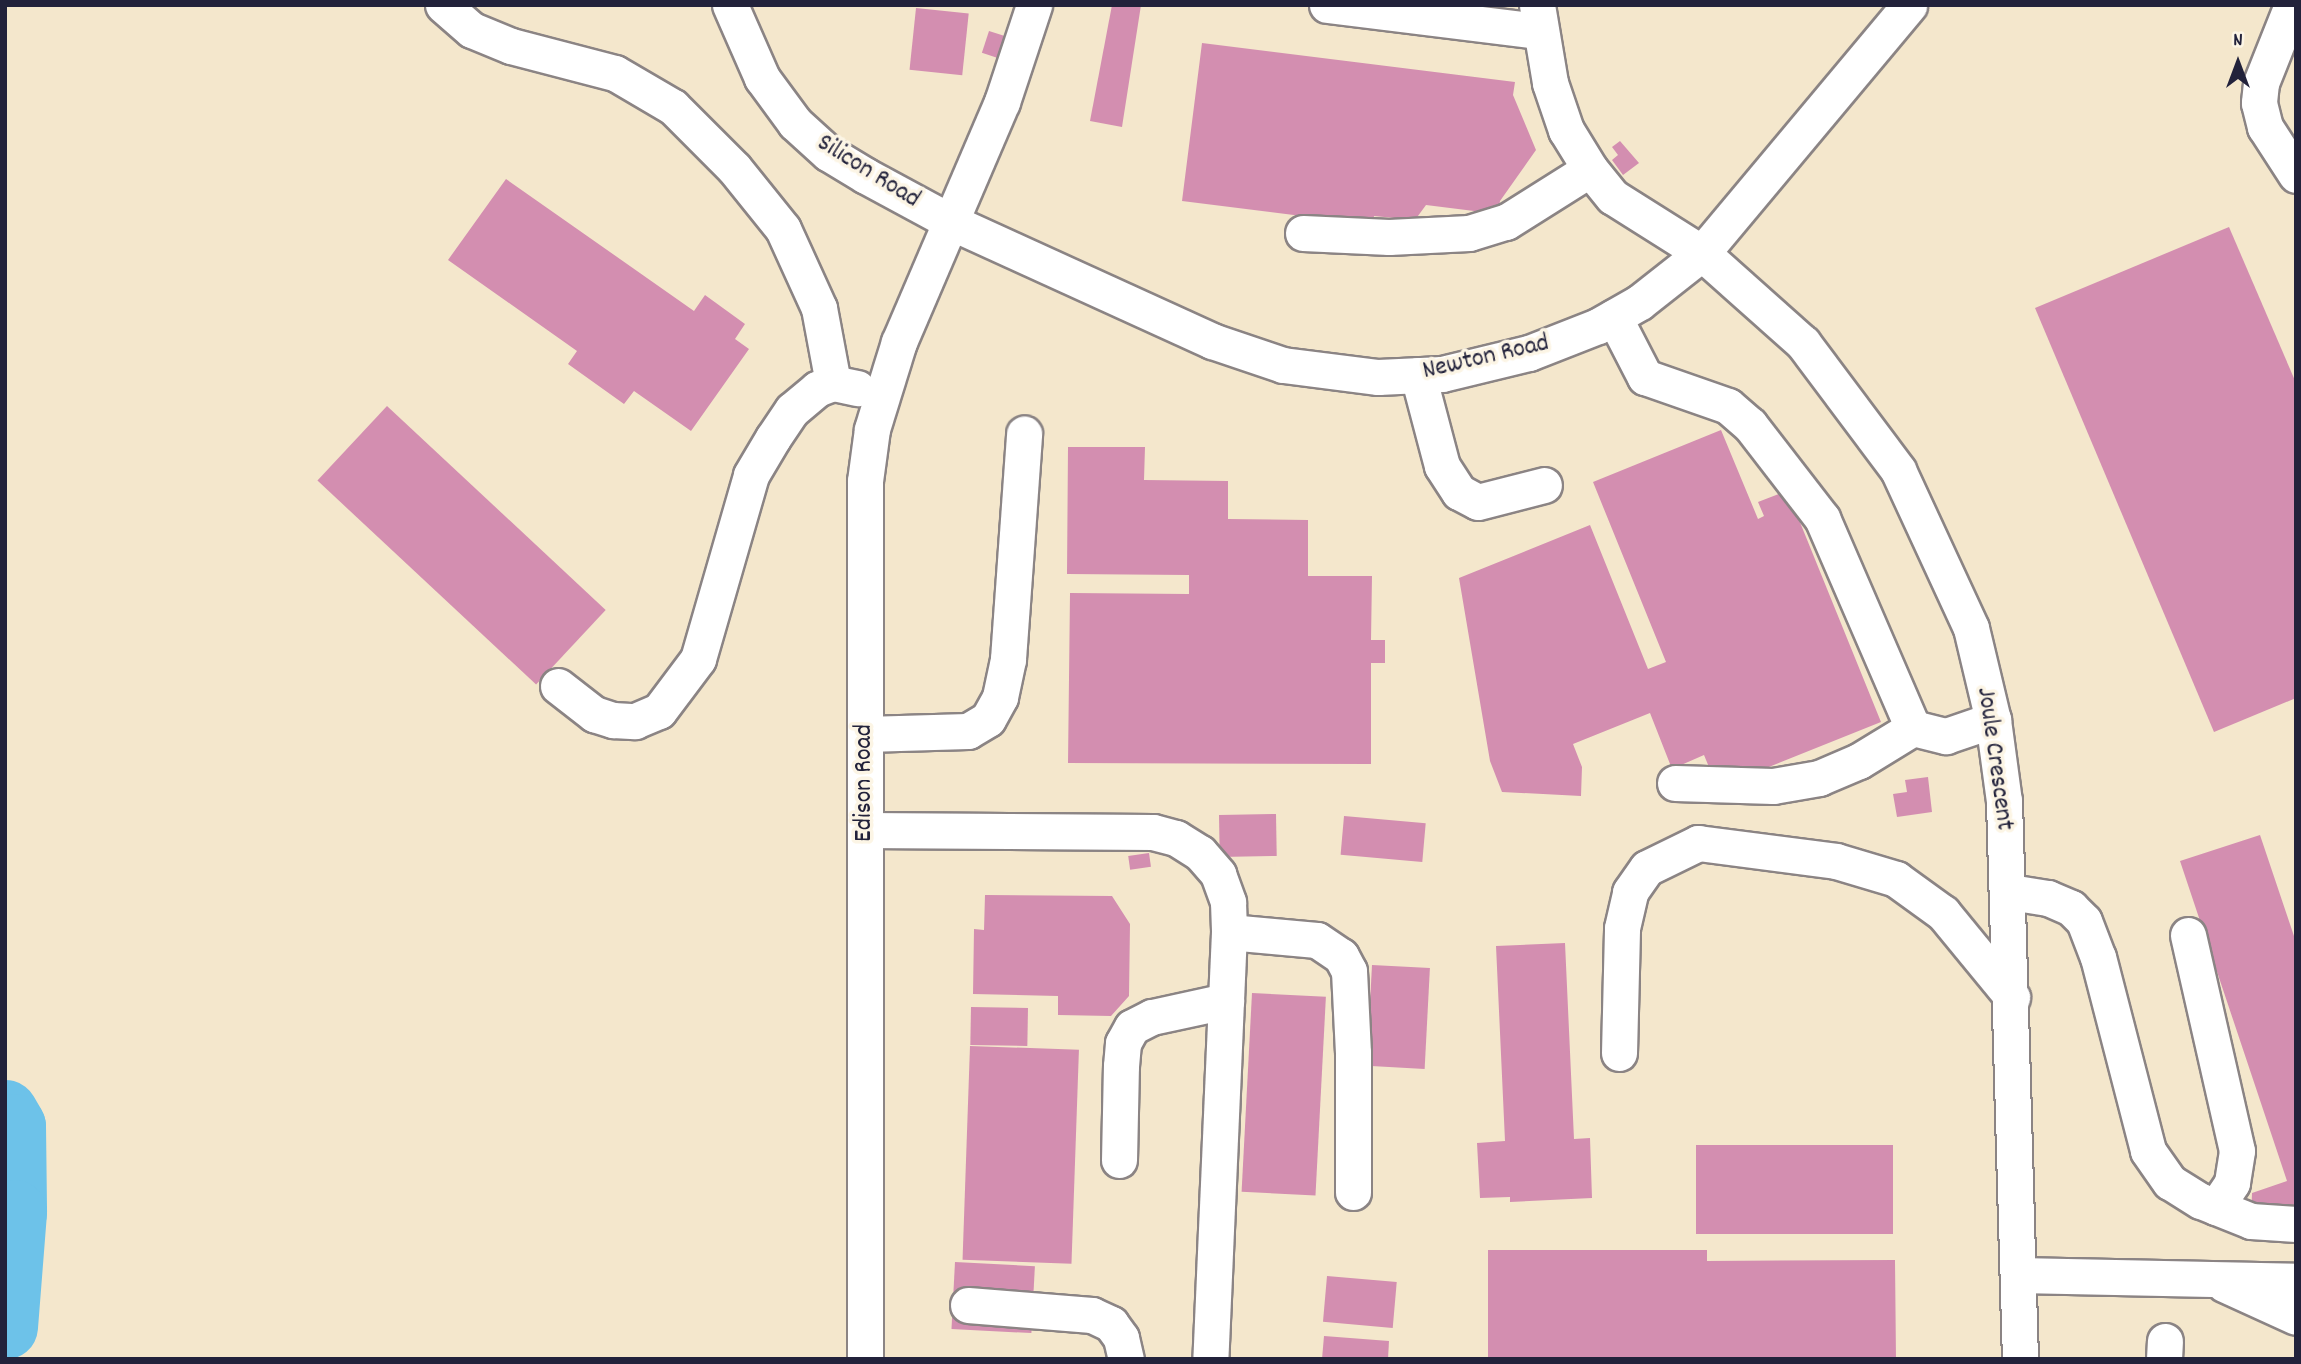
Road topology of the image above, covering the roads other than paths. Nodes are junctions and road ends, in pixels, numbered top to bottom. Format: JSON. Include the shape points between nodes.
{"nodes":[{"id":1,"x":443,"y":5,"type":"edge"},
{"id":2,"x":730,"y":5,"type":"edge"},
{"id":3,"x":1034,"y":5,"type":"edge"},
{"id":4,"x":1327,"y":5,"type":"edge"},
{"id":5,"x":1909,"y":5,"type":"edge"},
{"id":6,"x":2292,"y":5,"type":"edge"},
{"id":7,"x":1538,"y":18,"type":"edge"},
{"id":8,"x":1590,"y":169,"type":"junction"},
{"id":9,"x":2296,"y":176,"type":"edge"},
{"id":10,"x":951,"y":222,"type":"junction"},
{"id":11,"x":1303,"y":233,"type":"dead end"},
{"id":12,"x":1702,"y":253,"type":"junction"},
{"id":13,"x":1614,"y":317,"type":"junction"},
{"id":14,"x":1418,"y":375,"type":"junction"},
{"id":15,"x":833,"y":383,"type":"junction"},
{"id":16,"x":881,"y":392,"type":"junction"},
{"id":17,"x":1024,"y":434,"type":"dead end"},
{"id":18,"x":1544,"y":485,"type":"dead end"},
{"id":19,"x":558,"y":686,"type":"dead end"},
{"id":20,"x":1993,"y":720,"type":"junction"},
{"id":21,"x":1913,"y":728,"type":"junction"},
{"id":22,"x":865,"y":734,"type":"junction"},
{"id":23,"x":1675,"y":783,"type":"dead end"},
{"id":24,"x":865,"y":830,"type":"junction"},
{"id":25,"x":2010,"y":892,"type":"junction"},
{"id":26,"x":1229,"y":932,"type":"junction"},
{"id":27,"x":2188,"y":935,"type":"dead end"},
{"id":28,"x":2012,"y":997,"type":"junction"},
{"id":29,"x":1226,"y":1001,"type":"junction"},
{"id":30,"x":1619,"y":1053,"type":"dead end"},
{"id":31,"x":1119,"y":1160,"type":"dead end"},
{"id":32,"x":1353,"y":1192,"type":"dead end"},
{"id":33,"x":2216,"y":1207,"type":"junction"},
{"id":34,"x":2296,"y":1224,"type":"edge"},
{"id":35,"x":2018,"y":1275,"type":"junction"},
{"id":36,"x":2218,"y":1281,"type":"junction"},
{"id":37,"x":2296,"y":1281,"type":"edge"},
{"id":38,"x":968,"y":1306,"type":"dead end"},
{"id":39,"x":2296,"y":1317,"type":"edge"},
{"id":40,"x":865,"y":1359,"type":"edge"},
{"id":41,"x":1126,"y":1359,"type":"edge"},
{"id":42,"x":1210,"y":1359,"type":"edge"},
{"id":43,"x":2020,"y":1359,"type":"edge"}],
"edges":[{"from":1,"to":15,"type":"lane","via":[[472,30],[511,46],[615,73],[673,107],[733,168],[783,229],[820,308]]},
{"from":2,"to":10,"type":"lane","name":"Silicon Road","via":[[762,78],[795,123],[828,153]]},
{"from":3,"to":10,"type":"lane","name":"Edison Road","via":[[1002,103]]},
{"from":4,"to":7,"type":"lane"},
{"from":5,"to":12,"type":"lane","name":"Newton Road"},
{"from":6,"to":9,"type":"lane","via":[[2261,82],[2259,103],[2265,127]]},
{"from":7,"to":8,"type":"lane","name":"Joule Crescent","via":[[1549,82],[1566,130]]},
{"from":8,"to":11,"type":"lane","via":[[1506,222],[1469,233],[1389,237]]},
{"from":8,"to":12,"type":"lane","name":"Joule Crescent","via":[[1613,197],[1638,216]]},
{"from":10,"to":14,"type":"lane","name":"Newton Road","via":[[1212,341],[1283,365],[1378,377]]},
{"from":10,"to":16,"type":"lane","name":"Edison Road"},
{"from":12,"to":13,"type":"lane","name":"Newton Road"},
{"from":12,"to":20,"type":"lane","name":"Joule Crescent","via":[[1803,343],[1898,470],[1972,628]]},
{"from":13,"to":14,"type":"lane","name":"Newton Road","via":[[1530,353]]},
{"from":13,"to":21,"type":"lane","via":[[1645,377],[1728,406],[1750,425],[1822,518]]},
{"from":14,"to":18,"type":"lane","via":[[1442,466],[1459,492],[1478,502]]},
{"from":15,"to":16,"type":"lane"},
{"from":15,"to":19,"type":"lane","via":[[817,389],[792,410],[751,475],[715,614],[698,659],[679,691],[659,711],[635,721],[594,714]]},
{"from":16,"to":22,"type":"lane","name":"Edison Road","via":[[865,481]]},
{"from":17,"to":22,"type":"lane","via":[[1008,659],[1000,697],[988,719],[968,731]]},
{"from":20,"to":21,"type":"lane","via":[[1946,736]]},
{"from":20,"to":25,"type":"lane","name":"Joule Crescent"},
{"from":21,"to":23,"type":"lane","via":[[1859,761],[1818,778],[1773,786]]},
{"from":22,"to":24,"type":"lane","name":"Edison Road"},
{"from":24,"to":26,"type":"lane","via":[[1139,832],[1175,838],[1200,853],[1218,874],[1228,902]]},
{"from":24,"to":40,"type":"lane","name":"Edison Road"},
{"from":25,"to":28,"type":"lane","name":"Joule Crescent"},
{"from":25,"to":33,"type":"lane","via":[[2049,898],[2071,908],[2084,921],[2098,957],[2148,1151],[2170,1182]]},
{"from":26,"to":29,"type":"lane"},
{"from":26,"to":32,"type":"lane","via":[[1317,940],[1341,956],[1349,971]]},
{"from":27,"to":33,"type":"lane","via":[[2237,1151],[2232,1183]]},
{"from":28,"to":30,"type":"lane","via":[[1943,913],[1896,880],[1836,861],[1698,843],[1647,868],[1630,892],[1622,929]]},
{"from":28,"to":35,"type":"lane","name":"Joule Crescent"},
{"from":29,"to":31,"type":"lane","via":[[1152,1017],[1132,1027],[1123,1043]]},
{"from":29,"to":42,"type":"lane"},
{"from":33,"to":34,"type":"lane","via":[[2251,1221]]},
{"from":35,"to":36,"type":"lane"},
{"from":35,"to":43,"type":"lane","name":"Joule Crescent"},
{"from":36,"to":37,"type":"lane"},
{"from":36,"to":39,"type":"lane"},
{"from":38,"to":41,"type":"lane","via":[[1092,1315],[1111,1324],[1121,1338]]}]}
